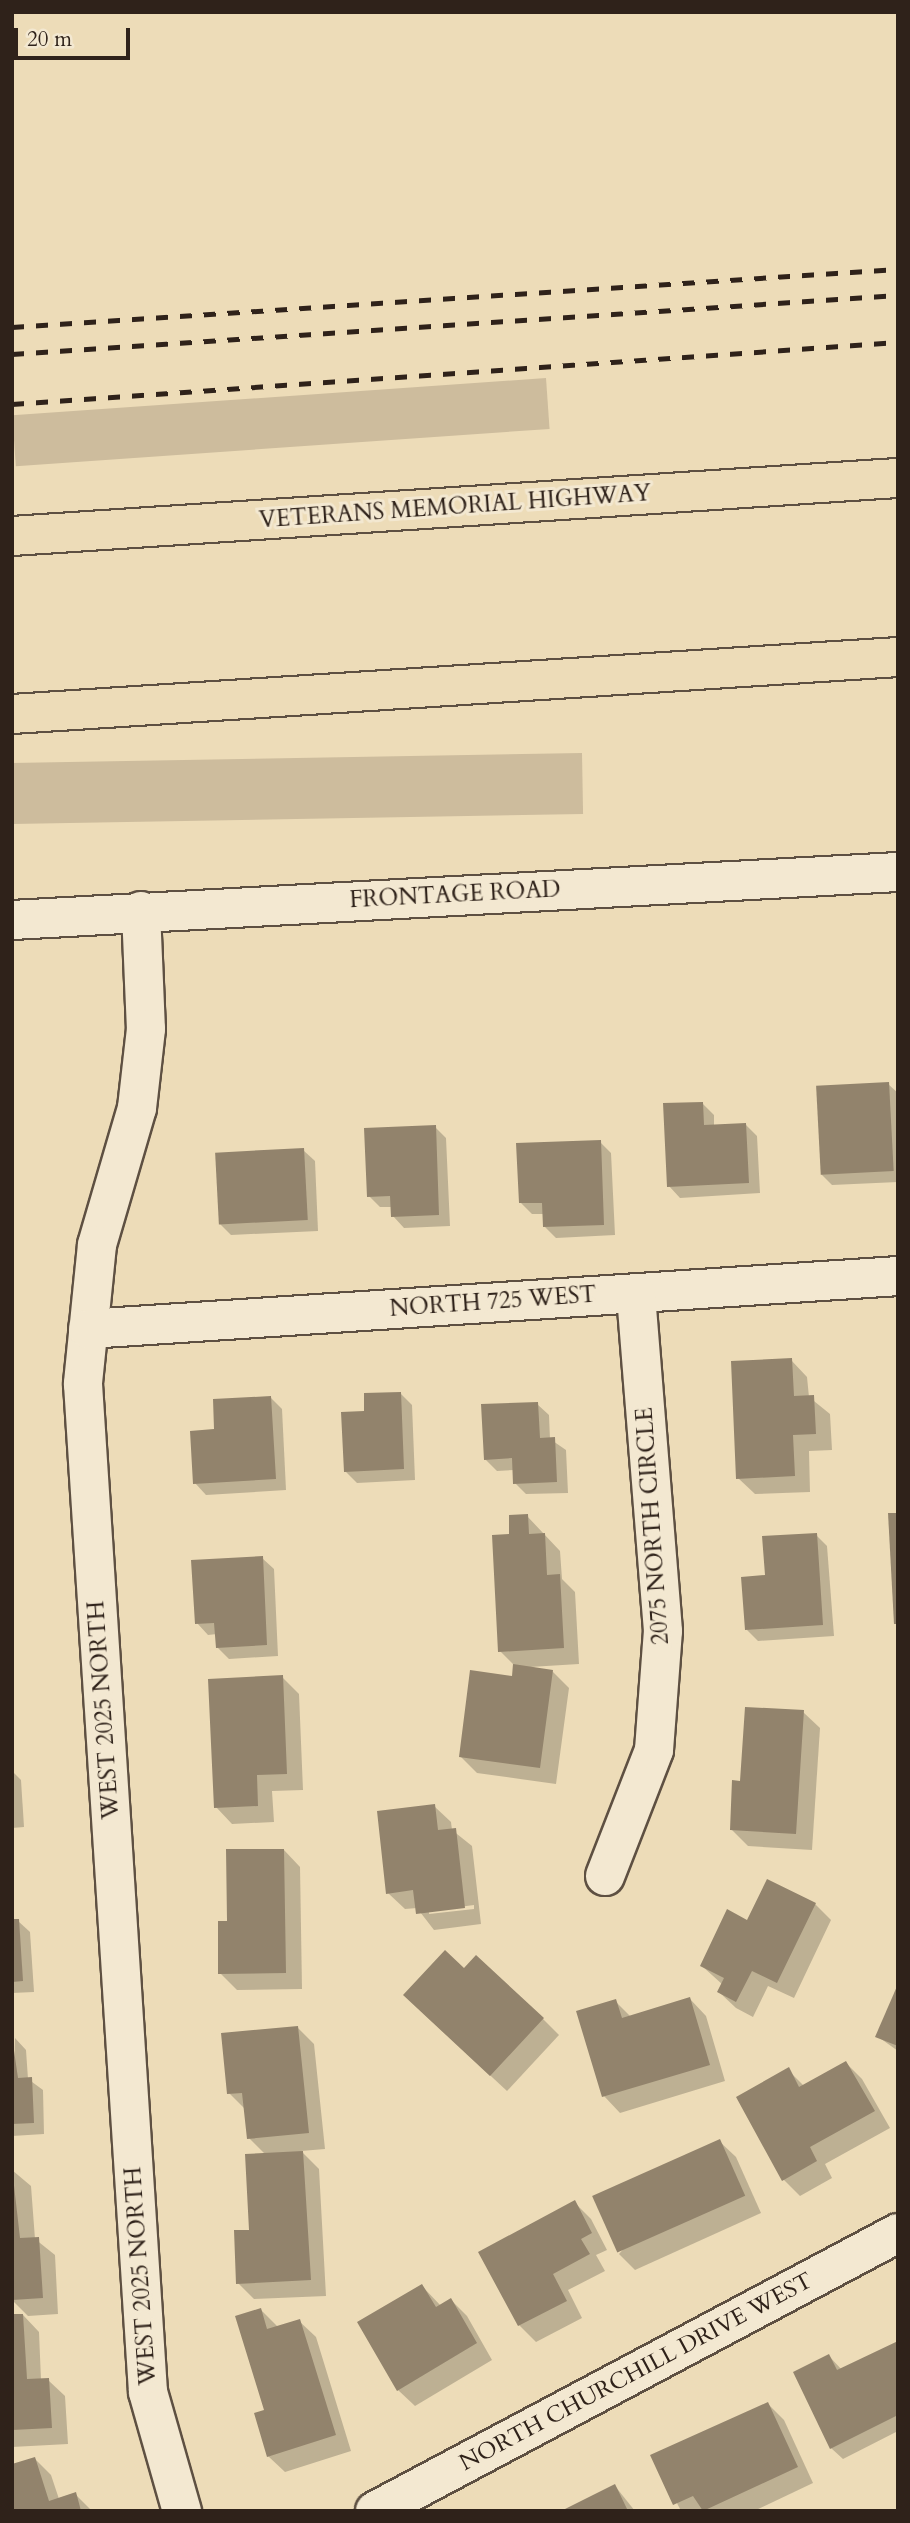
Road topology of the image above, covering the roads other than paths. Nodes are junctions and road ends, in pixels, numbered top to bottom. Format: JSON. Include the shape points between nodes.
{"nodes":[{"id":1,"x":898,"y":478,"type":"edge"},
{"id":2,"x":12,"y":536,"type":"edge"},
{"id":3,"x":898,"y":657,"type":"edge"},
{"id":4,"x":12,"y":714,"type":"edge"},
{"id":5,"x":898,"y":872,"type":"edge"},
{"id":6,"x":141,"y":911,"type":"junction"},
{"id":7,"x":12,"y":920,"type":"edge"},
{"id":8,"x":898,"y":1276,"type":"edge"},
{"id":9,"x":636,"y":1293,"type":"junction"},
{"id":10,"x":88,"y":1329,"type":"junction"},
{"id":11,"x":605,"y":1876,"type":"dead end"},
{"id":12,"x":898,"y":2233,"type":"edge"},
{"id":13,"x":182,"y":2511,"type":"edge"},
{"id":14,"x":375,"y":2511,"type":"edge"}],
"edges":[{"from":1,"to":2,"type":"highway","name":"VETERANS MEMORIAL HIGHWAY"},
{"from":3,"to":4,"type":"highway"},
{"from":5,"to":6,"type":"street","name":"FRONTAGE ROAD"},
{"from":6,"to":7,"type":"street","name":"FRONTAGE ROAD"},
{"from":6,"to":10,"type":"street","name":"WEST 2025 NORTH","via":[[146,1029],[137,1108],[97,1245]]},
{"from":8,"to":9,"type":"street","name":"NORTH 725 WEST"},
{"from":9,"to":10,"type":"street","name":"NORTH 725 WEST"},
{"from":9,"to":11,"type":"street","name":"2075 NORTH CIRCLE","via":[[663,1631],[654,1749]]},
{"from":10,"to":13,"type":"street","name":"WEST 2025 NORTH","via":[[83,1384],[148,2392]]},
{"from":12,"to":14,"type":"street","name":"NORTH CHURCHILL DRIVE WEST"}]}
